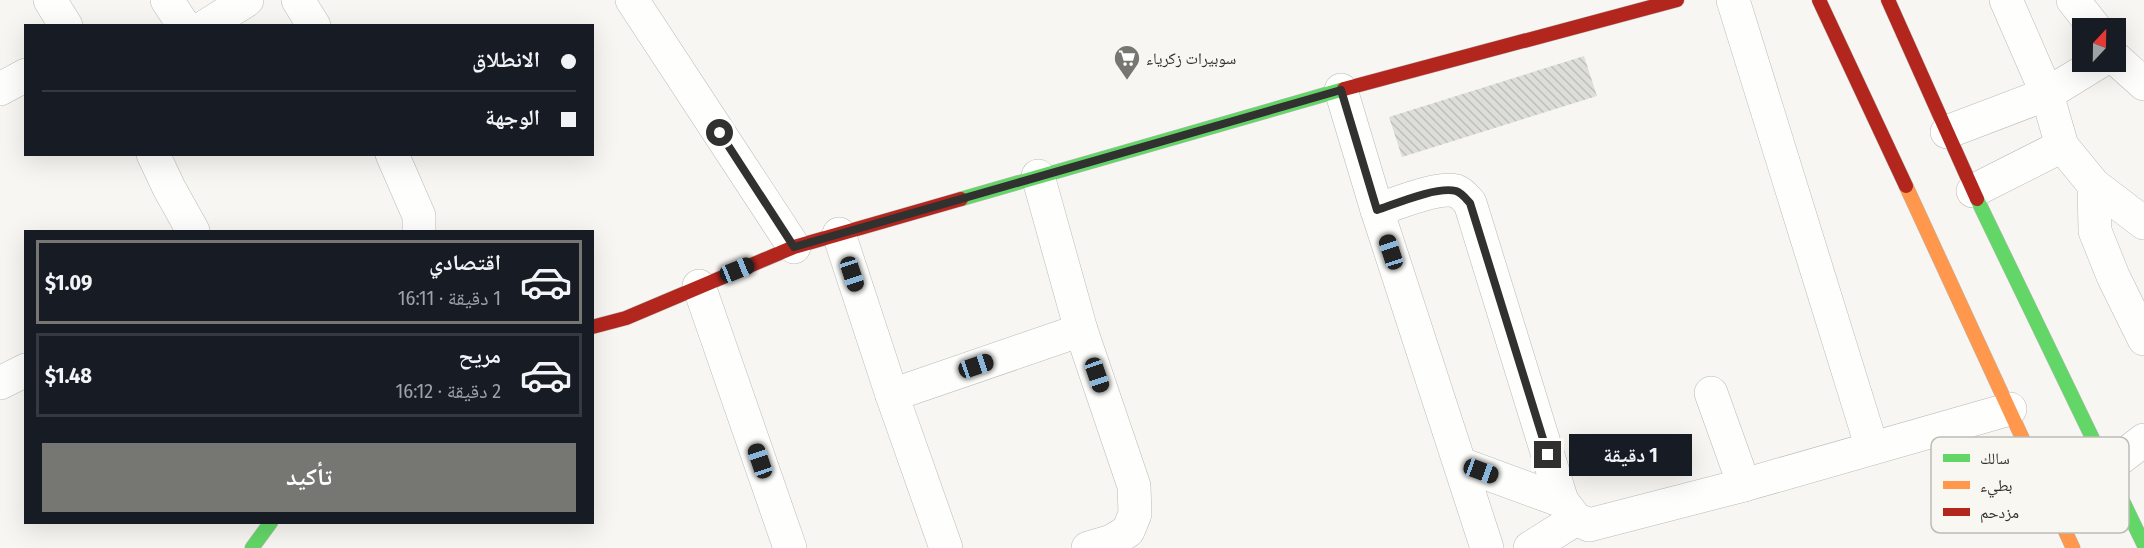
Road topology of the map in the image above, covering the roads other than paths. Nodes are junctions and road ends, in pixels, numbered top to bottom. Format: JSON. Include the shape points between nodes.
{"nodes":[{"id":1,"x":50,"y":0,"type":"edge"},
{"id":2,"x":167,"y":0,"type":"edge"},
{"id":3,"x":247,"y":0,"type":"edge"},
{"id":4,"x":298,"y":0,"type":"edge"},
{"id":5,"x":633,"y":0,"type":"edge"},
{"id":6,"x":1677,"y":0,"type":"edge"},
{"id":7,"x":1733,"y":0,"type":"edge"},
{"id":8,"x":1819,"y":0,"type":"edge"},
{"id":9,"x":1888,"y":0,"type":"edge"},
{"id":10,"x":2006,"y":0,"type":"edge"},
{"id":11,"x":2073,"y":0,"type":"edge"},
{"id":12,"x":2087,"y":18,"type":"edge"},
{"id":13,"x":65,"y":24,"type":"edge"},
{"id":14,"x":183,"y":24,"type":"edge"},
{"id":15,"x":209,"y":24,"type":"edge"},
{"id":16,"x":313,"y":24,"type":"edge"},
{"id":17,"x":2126,"y":68,"type":"edge"},
{"id":18,"x":2083,"y":72,"type":"edge"},
{"id":19,"x":24,"y":76,"type":"edge"},
{"id":20,"x":2144,"y":84,"type":"edge"},
{"id":21,"x":0,"y":89,"type":"edge"},
{"id":22,"x":1341,"y":90,"type":"junction"},
{"id":23,"x":2048,"y":94,"type":"junction"},
{"id":24,"x":1947,"y":132,"type":"junction"},
{"id":25,"x":2062,"y":146,"type":"junction"},
{"id":26,"x":154,"y":156,"type":"edge"},
{"id":27,"x":393,"y":156,"type":"edge"},
{"id":28,"x":1038,"y":176,"type":"junction"},
{"id":29,"x":2094,"y":185,"type":"junction"},
{"id":30,"x":1973,"y":191,"type":"junction"},
{"id":31,"x":1377,"y":210,"type":"junction"},
{"id":32,"x":2144,"y":223,"type":"edge"},
{"id":33,"x":192,"y":230,"type":"edge"},
{"id":34,"x":419,"y":230,"type":"edge"},
{"id":35,"x":839,"y":234,"type":"junction"},
{"id":36,"x":794,"y":247,"type":"junction"},
{"id":37,"x":699,"y":286,"type":"junction"},
{"id":38,"x":594,"y":326,"type":"edge"},
{"id":39,"x":1082,"y":330,"type":"junction"},
{"id":40,"x":2144,"y":339,"type":"edge"},
{"id":41,"x":24,"y":371,"type":"edge"},
{"id":42,"x":0,"y":383,"type":"edge"},
{"id":43,"x":1712,"y":393,"type":"dead end"},
{"id":44,"x":892,"y":395,"type":"junction"},
{"id":45,"x":2010,"y":409,"type":"junction"},
{"id":46,"x":2023,"y":437,"type":"edge"},
{"id":47,"x":2091,"y":437,"type":"edge"},
{"id":48,"x":2144,"y":440,"type":"edge"},
{"id":49,"x":1872,"y":448,"type":"junction"},
{"id":50,"x":2129,"y":451,"type":"edge"},
{"id":51,"x":1461,"y":464,"type":"junction"},
{"id":52,"x":1744,"y":485,"type":"junction"},
{"id":53,"x":2129,"y":514,"type":"edge"},
{"id":54,"x":1581,"y":523,"type":"edge"},
{"id":55,"x":270,"y":524,"type":"edge"},
{"id":56,"x":2066,"y":533,"type":"edge"},
{"id":57,"x":2144,"y":544,"type":"edge"},
{"id":58,"x":252,"y":548,"type":"edge"},
{"id":59,"x":790,"y":548,"type":"edge"},
{"id":60,"x":946,"y":548,"type":"edge"},
{"id":61,"x":1088,"y":548,"type":"edge"},
{"id":62,"x":1487,"y":548,"type":"edge"},
{"id":63,"x":1530,"y":548,"type":"edge"},
{"id":64,"x":2073,"y":548,"type":"edge"}],
"edges":[{"from":1,"to":13,"type":"street"},
{"from":2,"to":14,"type":"street"},
{"from":3,"to":15,"type":"street"},
{"from":4,"to":16,"type":"street"},
{"from":5,"to":36,"type":"street"},
{"from":6,"to":22,"type":"main road"},
{"from":7,"to":49,"type":"street"},
{"from":8,"to":45,"type":"main road"},
{"from":9,"to":24,"type":"main road"},
{"from":10,"to":23,"type":"street"},
{"from":11,"to":12,"type":"street"},
{"from":17,"to":20,"type":"street"},
{"from":18,"to":23,"type":"street"},
{"from":19,"to":21,"type":"street"},
{"from":22,"to":28,"type":"main road"},
{"from":22,"to":31,"type":"street"},
{"from":23,"to":24,"type":"street"},
{"from":23,"to":25,"type":"street"},
{"from":24,"to":30,"type":"main road"},
{"from":25,"to":29,"type":"street"},
{"from":25,"to":30,"type":"street"},
{"from":26,"to":33,"type":"street"},
{"from":27,"to":34,"type":"street","via":[[419,216]]},
{"from":28,"to":35,"type":"main road"},
{"from":28,"to":39,"type":"street"},
{"from":29,"to":32,"type":"street"},
{"from":29,"to":40,"type":"street","via":[[2095,231]]},
{"from":30,"to":47,"type":"main road"},
{"from":31,"to":51,"type":"street"},
{"from":31,"to":54,"type":"street","via":[[1454,190],[1470,203]]},
{"from":35,"to":36,"type":"main road"},
{"from":35,"to":44,"type":"street"},
{"from":36,"to":37,"type":"main road"},
{"from":37,"to":38,"type":"main road","via":[[626,318]]},
{"from":37,"to":59,"type":"street"},
{"from":39,"to":44,"type":"street"},
{"from":39,"to":61,"type":"street","via":[[1134,486],[1135,505],[1128,531]]},
{"from":41,"to":42,"type":"street"},
{"from":43,"to":52,"type":"street"},
{"from":44,"to":60,"type":"street"},
{"from":45,"to":46,"type":"main road"},
{"from":45,"to":49,"type":"street"},
{"from":48,"to":50,"type":"street"},
{"from":49,"to":52,"type":"street"},
{"from":51,"to":54,"type":"street"},
{"from":51,"to":62,"type":"street"},
{"from":52,"to":54,"type":"street"},
{"from":53,"to":57,"type":"main road"},
{"from":54,"to":63,"type":"street"},
{"from":55,"to":58,"type":"main road"},
{"from":56,"to":64,"type":"main road"}]}
